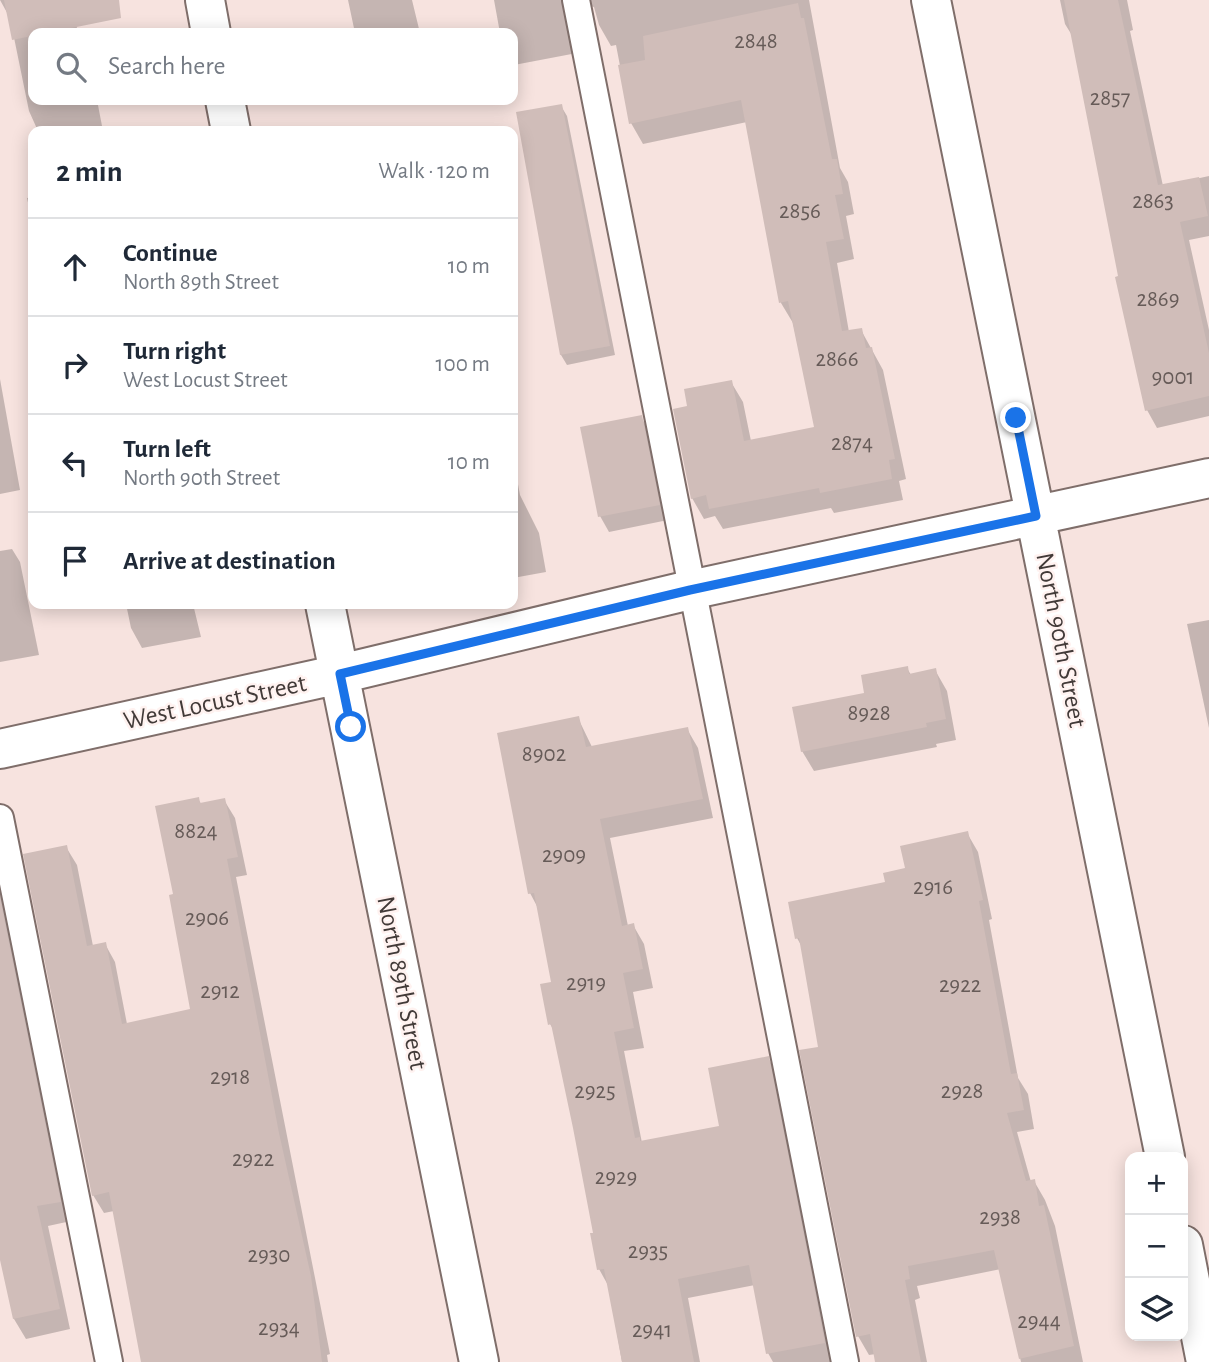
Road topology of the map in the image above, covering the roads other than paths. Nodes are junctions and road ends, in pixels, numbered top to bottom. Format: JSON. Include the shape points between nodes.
{"nodes":[{"id":1,"x":205,"y":0,"type":"edge"},
{"id":2,"x":576,"y":0,"type":"edge"},
{"id":3,"x":931,"y":0,"type":"edge"},
{"id":4,"x":210,"y":28,"type":"edge"},
{"id":5,"x":226,"y":105,"type":"edge"},
{"id":6,"x":230,"y":126,"type":"edge"},
{"id":7,"x":1209,"y":478,"type":"edge"},
{"id":8,"x":1036,"y":516,"type":"junction"},
{"id":9,"x":690,"y":590,"type":"junction"},
{"id":10,"x":326,"y":609,"type":"edge"},
{"id":11,"x":340,"y":674,"type":"junction"},
{"id":12,"x":0,"y":749,"type":"edge"},
{"id":13,"x":0,"y":818,"type":"edge"},
{"id":14,"x":1164,"y":1152,"type":"edge"},
{"id":15,"x":1188,"y":1270,"type":"edge"},
{"id":16,"x":110,"y":1362,"type":"edge"},
{"id":17,"x":479,"y":1362,"type":"edge"},
{"id":18,"x":845,"y":1362,"type":"edge"},
{"id":19,"x":1206,"y":1362,"type":"edge"}],
"edges":[{"from":1,"to":4,"type":"street"},
{"from":2,"to":9,"type":"lane"},
{"from":3,"to":8,"type":"street","name":"North 90th Street"},
{"from":5,"to":6,"type":"street"},
{"from":7,"to":8,"type":"street","name":"West Locust Street"},
{"from":8,"to":9,"type":"street","name":"West Locust Street"},
{"from":8,"to":14,"type":"street","name":"North 90th Street"},
{"from":9,"to":11,"type":"street","name":"West Locust Street"},
{"from":9,"to":18,"type":"lane"},
{"from":10,"to":11,"type":"street","name":"North 89th Street"},
{"from":11,"to":12,"type":"street","name":"West Locust Street"},
{"from":11,"to":17,"type":"street","name":"North 89th Street"},
{"from":13,"to":16,"type":"lane"},
{"from":15,"to":19,"type":"street"}]}
